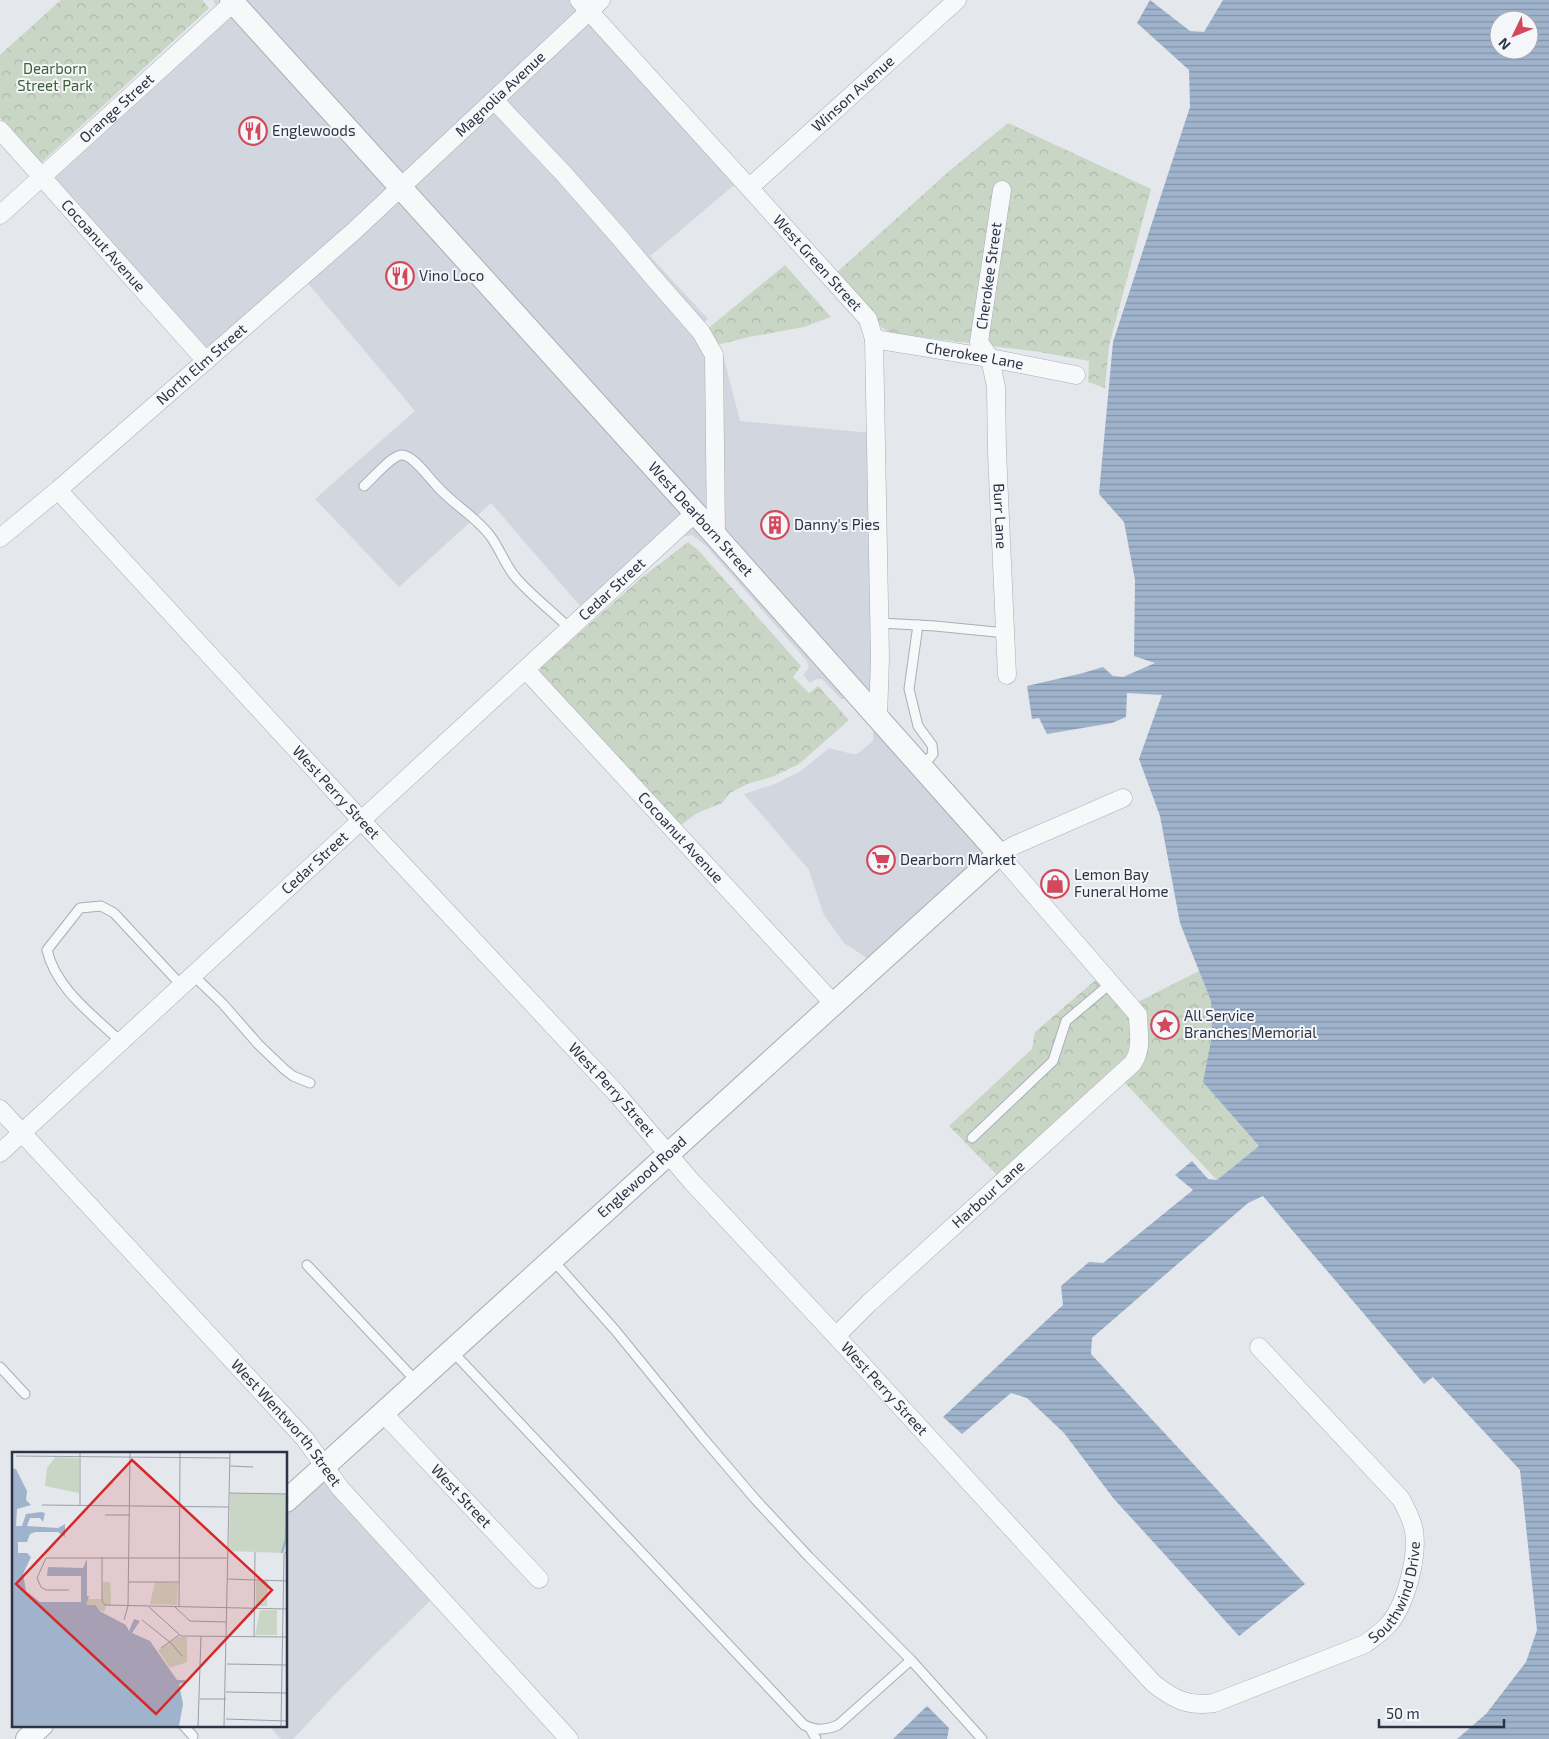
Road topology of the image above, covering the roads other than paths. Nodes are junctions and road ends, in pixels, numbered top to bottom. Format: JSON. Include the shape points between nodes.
{"nodes":[{"id":1,"x":956,"y":0,"type":"edge"},
{"id":2,"x":233,"y":1,"type":"edge"},
{"id":3,"x":590,"y":4,"type":"edge"},
{"id":4,"x":494,"y":100,"type":"junction"},
{"id":5,"x":0,"y":130,"type":"edge"},
{"id":6,"x":42,"y":177,"type":"junction"},
{"id":7,"x":750,"y":187,"type":"junction"},
{"id":8,"x":400,"y":188,"type":"junction"},
{"id":9,"x":1002,"y":190,"type":"dead end"},
{"id":10,"x":0,"y":215,"type":"edge"},
{"id":11,"x":874,"y":339,"type":"junction"},
{"id":12,"x":990,"y":358,"type":"junction"},
{"id":13,"x":206,"y":361,"type":"junction"},
{"id":14,"x":1076,"y":375,"type":"dead end"},
{"id":15,"x":364,"y":486,"type":"dead end"},
{"id":16,"x":58,"y":490,"type":"junction"},
{"id":17,"x":695,"y":513,"type":"junction"},
{"id":18,"x":716,"y":536,"type":"junction"},
{"id":19,"x":0,"y":538,"type":"edge"},
{"id":20,"x":880,"y":624,"type":"junction"},
{"id":21,"x":918,"y":625,"type":"junction"},
{"id":22,"x":570,"y":629,"type":"junction"},
{"id":23,"x":1006,"y":633,"type":"junction"},
{"id":24,"x":526,"y":670,"type":"junction"},
{"id":25,"x":1008,"y":675,"type":"dead end"},
{"id":26,"x":878,"y":717,"type":"junction"},
{"id":27,"x":922,"y":767,"type":"junction"},
{"id":28,"x":1123,"y":798,"type":"dead end"},
{"id":29,"x":361,"y":820,"type":"junction"},
{"id":30,"x":999,"y":854,"type":"junction"},
{"id":31,"x":187,"y":980,"type":"junction"},
{"id":32,"x":1111,"y":983,"type":"junction"},
{"id":33,"x":834,"y":1004,"type":"junction"},
{"id":34,"x":121,"y":1042,"type":"junction"},
{"id":35,"x":1138,"y":1054,"type":"joint"},
{"id":36,"x":310,"y":1083,"type":"dead end"},
{"id":37,"x":0,"y":1109,"type":"edge"},
{"id":38,"x":22,"y":1133,"type":"junction"},
{"id":39,"x":972,"y":1138,"type":"dead end"},
{"id":40,"x":0,"y":1153,"type":"edge"},
{"id":41,"x":668,"y":1153,"type":"junction"},
{"id":42,"x":552,"y":1259,"type":"junction"},
{"id":43,"x":307,"y":1265,"type":"dead end"},
{"id":44,"x":836,"y":1336,"type":"junction"},
{"id":45,"x":1259,"y":1347,"type":"dead end"},
{"id":46,"x":452,"y":1351,"type":"junction"},
{"id":47,"x":0,"y":1367,"type":"edge"},
{"id":48,"x":418,"y":1382,"type":"junction"},
{"id":49,"x":25,"y":1394,"type":"dead end"},
{"id":50,"x":383,"y":1413,"type":"junction"},
{"id":51,"x":324,"y":1466,"type":"junction"},
{"id":52,"x":288,"y":1499,"type":"edge"},
{"id":53,"x":538,"y":1579,"type":"dead end"},
{"id":54,"x":911,"y":1660,"type":"junction"},
{"id":55,"x":1190,"y":1704,"type":"joint"},
{"id":56,"x":41,"y":1726,"type":"edge"},
{"id":57,"x":184,"y":1726,"type":"edge"},
{"id":58,"x":810,"y":1728,"type":"junction"},
{"id":59,"x":193,"y":1736,"type":"dead end"},
{"id":60,"x":27,"y":1739,"type":"edge"},
{"id":61,"x":570,"y":1739,"type":"edge"},
{"id":62,"x":816,"y":1739,"type":"edge"},
{"id":63,"x":982,"y":1739,"type":"edge"}],
"edges":[{"from":1,"to":7,"type":"street","name":"Winson Avenue"},
{"from":2,"to":6,"type":"street","name":"Orange Street"},
{"from":2,"to":8,"type":"street","name":"West Dearborn Street"},
{"from":3,"to":4,"type":"street","name":"Magnolia Avenue"},
{"from":3,"to":7,"type":"street","name":"West Green Street"},
{"from":4,"to":8,"type":"street","name":"Magnolia Avenue"},
{"from":4,"to":18,"type":"street","via":[[621,239],[701,332],[714,355]]},
{"from":5,"to":6,"type":"street","name":"Cocoanut Avenue"},
{"from":6,"to":10,"type":"street","name":"Orange Street"},
{"from":6,"to":13,"type":"street","name":"Cocoanut Avenue"},
{"from":7,"to":11,"type":"street","name":"West Green Street","via":[[868,318]]},
{"from":8,"to":13,"type":"street","name":"North Elm Street"},
{"from":8,"to":17,"type":"street","name":"West Dearborn Street"},
{"from":9,"to":12,"type":"street","name":"Cherokee Street","via":[[979,342]]},
{"from":11,"to":12,"type":"street","name":"Cherokee Lane"},
{"from":11,"to":20,"type":"street","name":"West Green Street"},
{"from":12,"to":14,"type":"street","name":"Cherokee Lane"},
{"from":12,"to":23,"type":"street","name":"Burr Lane","via":[[996,388]]},
{"from":13,"to":16,"type":"street","name":"North Elm Street"},
{"from":15,"to":22,"type":"lane","via":[[399,455],[407,456],[490,535],[517,579]]},
{"from":16,"to":19,"type":"street","name":"North Elm Street"},
{"from":16,"to":29,"type":"street","name":"West Perry Street"},
{"from":17,"to":18,"type":"street","name":"West Dearborn Street"},
{"from":17,"to":22,"type":"street","name":"Cedar Street"},
{"from":18,"to":26,"type":"street","name":"West Dearborn Street"},
{"from":20,"to":21,"type":"lane"},
{"from":20,"to":26,"type":"street","name":"West Green Street"},
{"from":21,"to":23,"type":"lane"},
{"from":21,"to":27,"type":"lane","via":[[909,689],[918,726],[932,746],[933,754]]},
{"from":22,"to":24,"type":"street","name":"Cedar Street"},
{"from":23,"to":25,"type":"street","name":"Burr Lane"},
{"from":24,"to":29,"type":"street","name":"Cedar Street"},
{"from":24,"to":33,"type":"street","name":"Cocoanut Avenue"},
{"from":26,"to":27,"type":"street","name":"West Dearborn Street"},
{"from":27,"to":30,"type":"street","name":"West Dearborn Street"},
{"from":28,"to":30,"type":"street"},
{"from":29,"to":31,"type":"street","name":"Cedar Street"},
{"from":29,"to":41,"type":"street","name":"West Perry Street"},
{"from":30,"to":32,"type":"street","name":"West Dearborn Street"},
{"from":30,"to":33,"type":"street","name":"Englewood Road"},
{"from":31,"to":34,"type":"street","name":"Cedar Street"},
{"from":31,"to":34,"type":"lane","via":[[114,913],[101,906],[80,908],[47,950],[50,963],[67,990]]},
{"from":31,"to":36,"type":"lane","via":[[223,1004],[284,1069]]},
{"from":32,"to":35,"type":"street","name":"West Dearborn Street","via":[[1138,1015]]},
{"from":32,"to":39,"type":"lane","via":[[1066,1021],[1053,1061]]},
{"from":33,"to":41,"type":"street","name":"Englewood Road"},
{"from":34,"to":38,"type":"street","name":"Cedar Street"},
{"from":35,"to":44,"type":"street","name":"Harbour Lane","via":[[1133,1064]]},
{"from":37,"to":38,"type":"street","name":"West Wentworth Street"},
{"from":38,"to":40,"type":"street","name":"Cedar Street"},
{"from":38,"to":51,"type":"street","name":"West Wentworth Street","via":[[305,1439]]},
{"from":41,"to":42,"type":"street","name":"Englewood Road"},
{"from":41,"to":44,"type":"street","name":"West Perry Street"},
{"from":42,"to":46,"type":"street","name":"Englewood Road"},
{"from":42,"to":54,"type":"lane","via":[[755,1499]]},
{"from":43,"to":48,"type":"lane"},
{"from":44,"to":55,"type":"street","name":"West Perry Street","via":[[1153,1683],[1168,1695]]},
{"from":45,"to":55,"type":"street","name":"Southwind Drive","via":[[1401,1498],[1414,1532],[1413,1560],[1396,1615],[1365,1644],[1214,1703]]},
{"from":46,"to":48,"type":"street","name":"Englewood Road"},
{"from":46,"to":58,"type":"lane"},
{"from":47,"to":49,"type":"lane"},
{"from":48,"to":50,"type":"street","name":"Englewood Road"},
{"from":50,"to":51,"type":"street","name":"Englewood Road"},
{"from":50,"to":53,"type":"street","name":"West Street"},
{"from":51,"to":52,"type":"street","name":"Englewood Road"},
{"from":51,"to":61,"type":"street","name":"West Wentworth Street","via":[[340,1488]]},
{"from":54,"to":58,"type":"lane","via":[[838,1724],[828,1729]]},
{"from":54,"to":63,"type":"lane"},
{"from":56,"to":60,"type":"street"},
{"from":57,"to":59,"type":"lane"},
{"from":58,"to":62,"type":"lane"}]}
